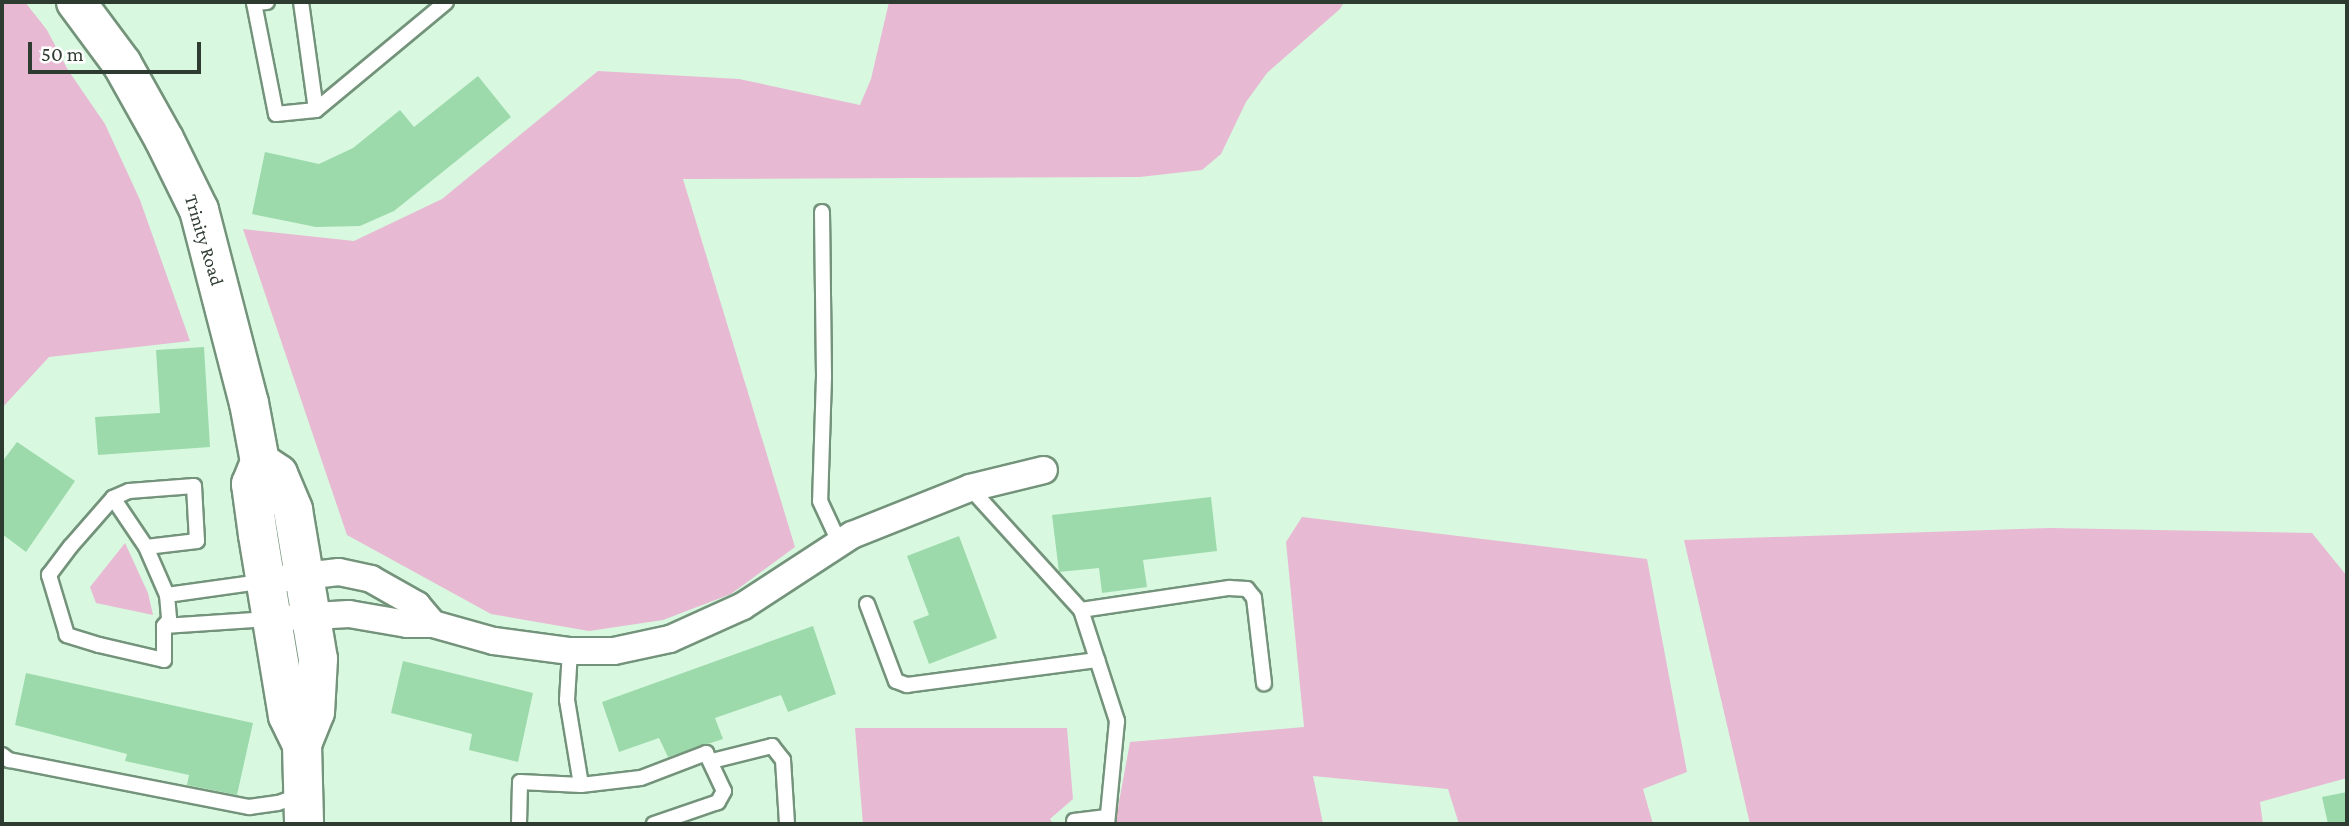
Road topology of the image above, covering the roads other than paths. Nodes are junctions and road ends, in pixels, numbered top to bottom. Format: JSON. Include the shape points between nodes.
{"nodes":[{"id":1,"x":267,"y":2,"type":"edge"},
{"id":2,"x":301,"y":2,"type":"edge"},
{"id":3,"x":446,"y":2,"type":"edge"},
{"id":4,"x":81,"y":3,"type":"edge"},
{"id":5,"x":316,"y":110,"type":"junction"},
{"id":6,"x":822,"y":212,"type":"dead end"},
{"id":7,"x":260,"y":462,"type":"junction"},
{"id":8,"x":1044,"y":470,"type":"dead end"},
{"id":9,"x":970,"y":488,"type":"junction"},
{"id":10,"x":113,"y":498,"type":"junction"},
{"id":11,"x":839,"y":542,"type":"junction"},
{"id":12,"x":146,"y":547,"type":"junction"},
{"id":13,"x":304,"y":576,"type":"junction"},
{"id":14,"x":266,"y":581,"type":"junction"},
{"id":15,"x":167,"y":595,"type":"junction"},
{"id":16,"x":867,"y":604,"type":"dead end"},
{"id":17,"x":1081,"y":610,"type":"junction"},
{"id":18,"x":292,"y":617,"type":"junction"},
{"id":19,"x":433,"y":624,"type":"junction"},
{"id":20,"x":164,"y":626,"type":"junction"},
{"id":21,"x":570,"y":651,"type":"junction"},
{"id":22,"x":1097,"y":660,"type":"junction"},
{"id":23,"x":1264,"y":683,"type":"dead end"},
{"id":24,"x":2,"y":755,"type":"edge"},
{"id":25,"x":712,"y":761,"type":"junction"},
{"id":26,"x":581,"y":786,"type":"junction"},
{"id":27,"x":303,"y":809,"type":"edge"},
{"id":28,"x":1074,"y":821,"type":"dead end"},
{"id":29,"x":1107,"y":821,"type":"edge"},
{"id":30,"x":519,"y":824,"type":"edge"},
{"id":31,"x":654,"y":824,"type":"edge"},
{"id":32,"x":787,"y":824,"type":"edge"}],
"edges":[{"from":1,"to":5,"type":"lane","via":[[254,3],[276,114]]},
{"from":2,"to":5,"type":"lane"},
{"from":3,"to":5,"type":"lane"},
{"from":4,"to":7,"type":"main road","name":"Trinity Road","via":[[122,64],[199,210]]},
{"from":6,"to":11,"type":"lane","via":[[820,501]]},
{"from":7,"to":13,"type":"main road","name":"Trinity Road","via":[[278,474],[293,510]]},
{"from":7,"to":14,"type":"main road","name":"Trinity Road","via":[[251,484]]},
{"from":8,"to":9,"type":"street"},
{"from":9,"to":11,"type":"street"},
{"from":9,"to":17,"type":"lane"},
{"from":10,"to":12,"type":"lane"},
{"from":10,"to":12,"type":"lane","via":[[129,491],[194,486],[197,541]]},
{"from":10,"to":20,"type":"lane","via":[[49,575],[60,619],[67,635],[164,660]]},
{"from":11,"to":21,"type":"street","via":[[743,606],[670,639],[614,651]]},
{"from":12,"to":15,"type":"lane"},
{"from":13,"to":14,"type":"street"},
{"from":13,"to":18,"type":"main road","name":"Trinity Road"},
{"from":13,"to":19,"type":"street","via":[[339,572],[371,579],[417,605]]},
{"from":14,"to":15,"type":"lane"},
{"from":14,"to":18,"type":"main road","name":"Trinity Road"},
{"from":15,"to":20,"type":"lane","via":[[169,620]]},
{"from":16,"to":22,"type":"lane","via":[[896,681],[907,685]]},
{"from":17,"to":22,"type":"lane"},
{"from":17,"to":23,"type":"lane","via":[[1247,589],[1254,598]]},
{"from":18,"to":19,"type":"street","via":[[349,614]]},
{"from":18,"to":20,"type":"lane"},
{"from":18,"to":27,"type":"main road","name":"Trinity Road","via":[[318,659],[315,712],[302,744]]},
{"from":19,"to":21,"type":"street","via":[[494,641]]},
{"from":21,"to":26,"type":"lane","via":[[568,700]]},
{"from":22,"to":29,"type":"lane","via":[[1117,721]]},
{"from":24,"to":27,"type":"lane","via":[[249,807],[278,803]]},
{"from":25,"to":26,"type":"lane","via":[[706,753],[642,778]]},
{"from":25,"to":31,"type":"lane","via":[[724,791],[718,802]]},
{"from":25,"to":32,"type":"lane","via":[[772,746],[783,761]]},
{"from":26,"to":30,"type":"lane","via":[[520,782]]},
{"from":28,"to":29,"type":"lane"}]}
